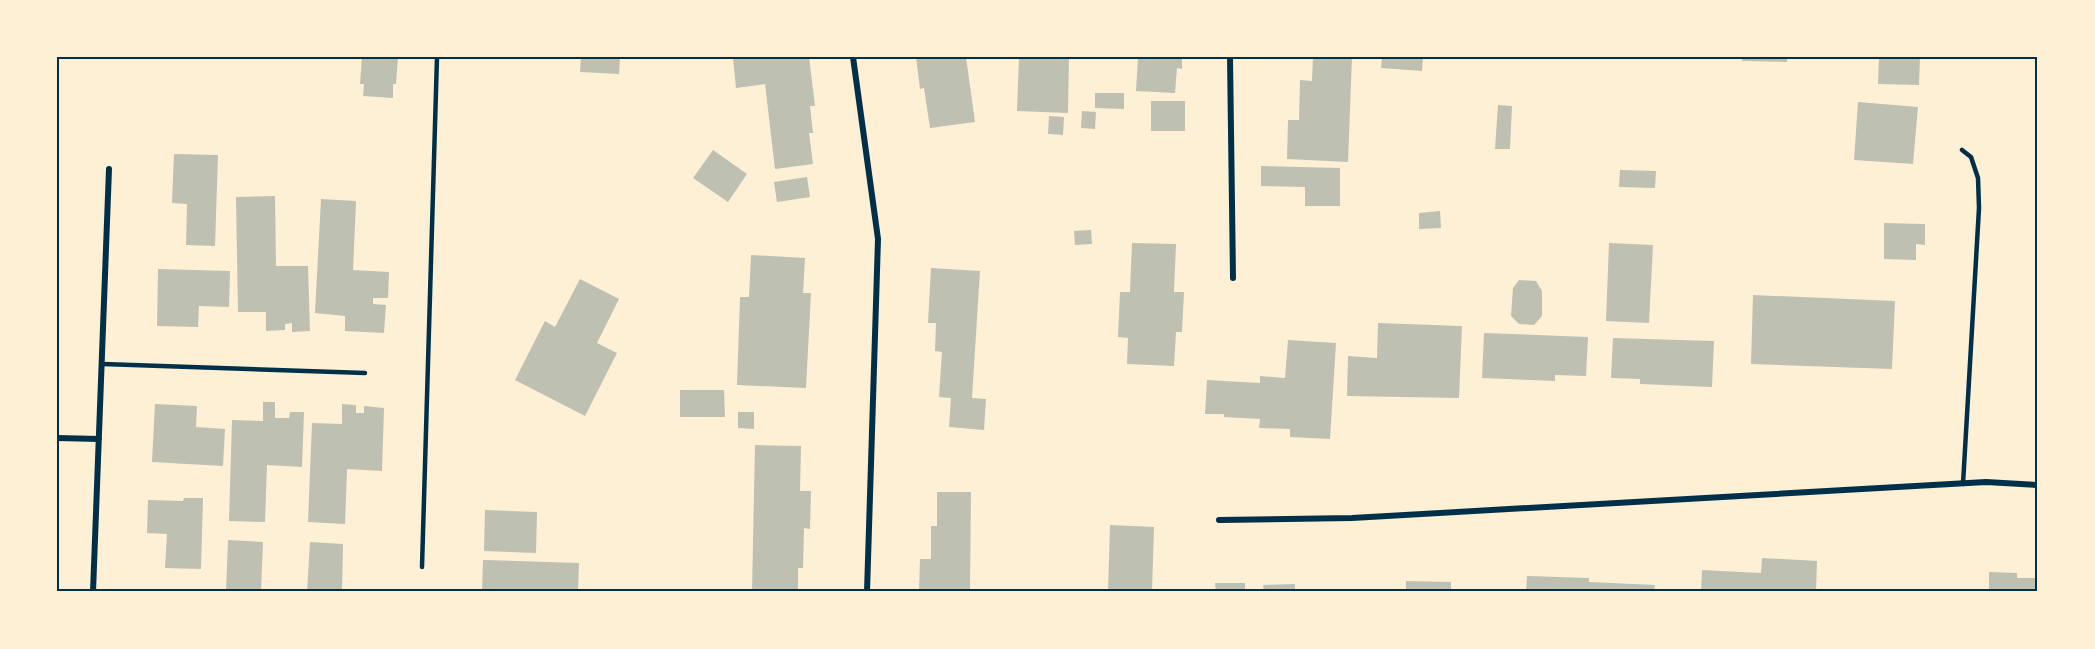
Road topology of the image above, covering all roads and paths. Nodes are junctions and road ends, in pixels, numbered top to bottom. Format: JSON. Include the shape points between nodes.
{"nodes":[{"id":1,"x":437,"y":57,"type":"edge"},
{"id":2,"x":853,"y":57,"type":"edge"},
{"id":3,"x":1230,"y":57,"type":"edge"},
{"id":4,"x":1962,"y":150,"type":"dead end"},
{"id":5,"x":109,"y":169,"type":"dead end"},
{"id":6,"x":1233,"y":278,"type":"dead end"},
{"id":7,"x":103,"y":364,"type":"junction"},
{"id":8,"x":365,"y":373,"type":"dead end"},
{"id":9,"x":57,"y":438,"type":"edge"},
{"id":10,"x":99,"y":439,"type":"junction"},
{"id":11,"x":1963,"y":484,"type":"junction"},
{"id":12,"x":2038,"y":485,"type":"edge"},
{"id":13,"x":1219,"y":520,"type":"dead end"},
{"id":14,"x":422,"y":567,"type":"dead end"},
{"id":15,"x":93,"y":592,"type":"edge"},
{"id":16,"x":867,"y":592,"type":"edge"}],
"edges":[{"from":1,"to":14,"type":"lane"},
{"from":2,"to":16,"type":"street","via":[[878,239]]},
{"from":3,"to":6,"type":"street"},
{"from":4,"to":11,"type":"lane","via":[[1971,157],[1979,208]]},
{"from":5,"to":7,"type":"street"},
{"from":7,"to":8,"type":"lane"},
{"from":7,"to":10,"type":"street"},
{"from":9,"to":10,"type":"street"},
{"from":10,"to":15,"type":"street"},
{"from":11,"to":12,"type":"street"},
{"from":11,"to":13,"type":"street","via":[[1352,518]]}]}
